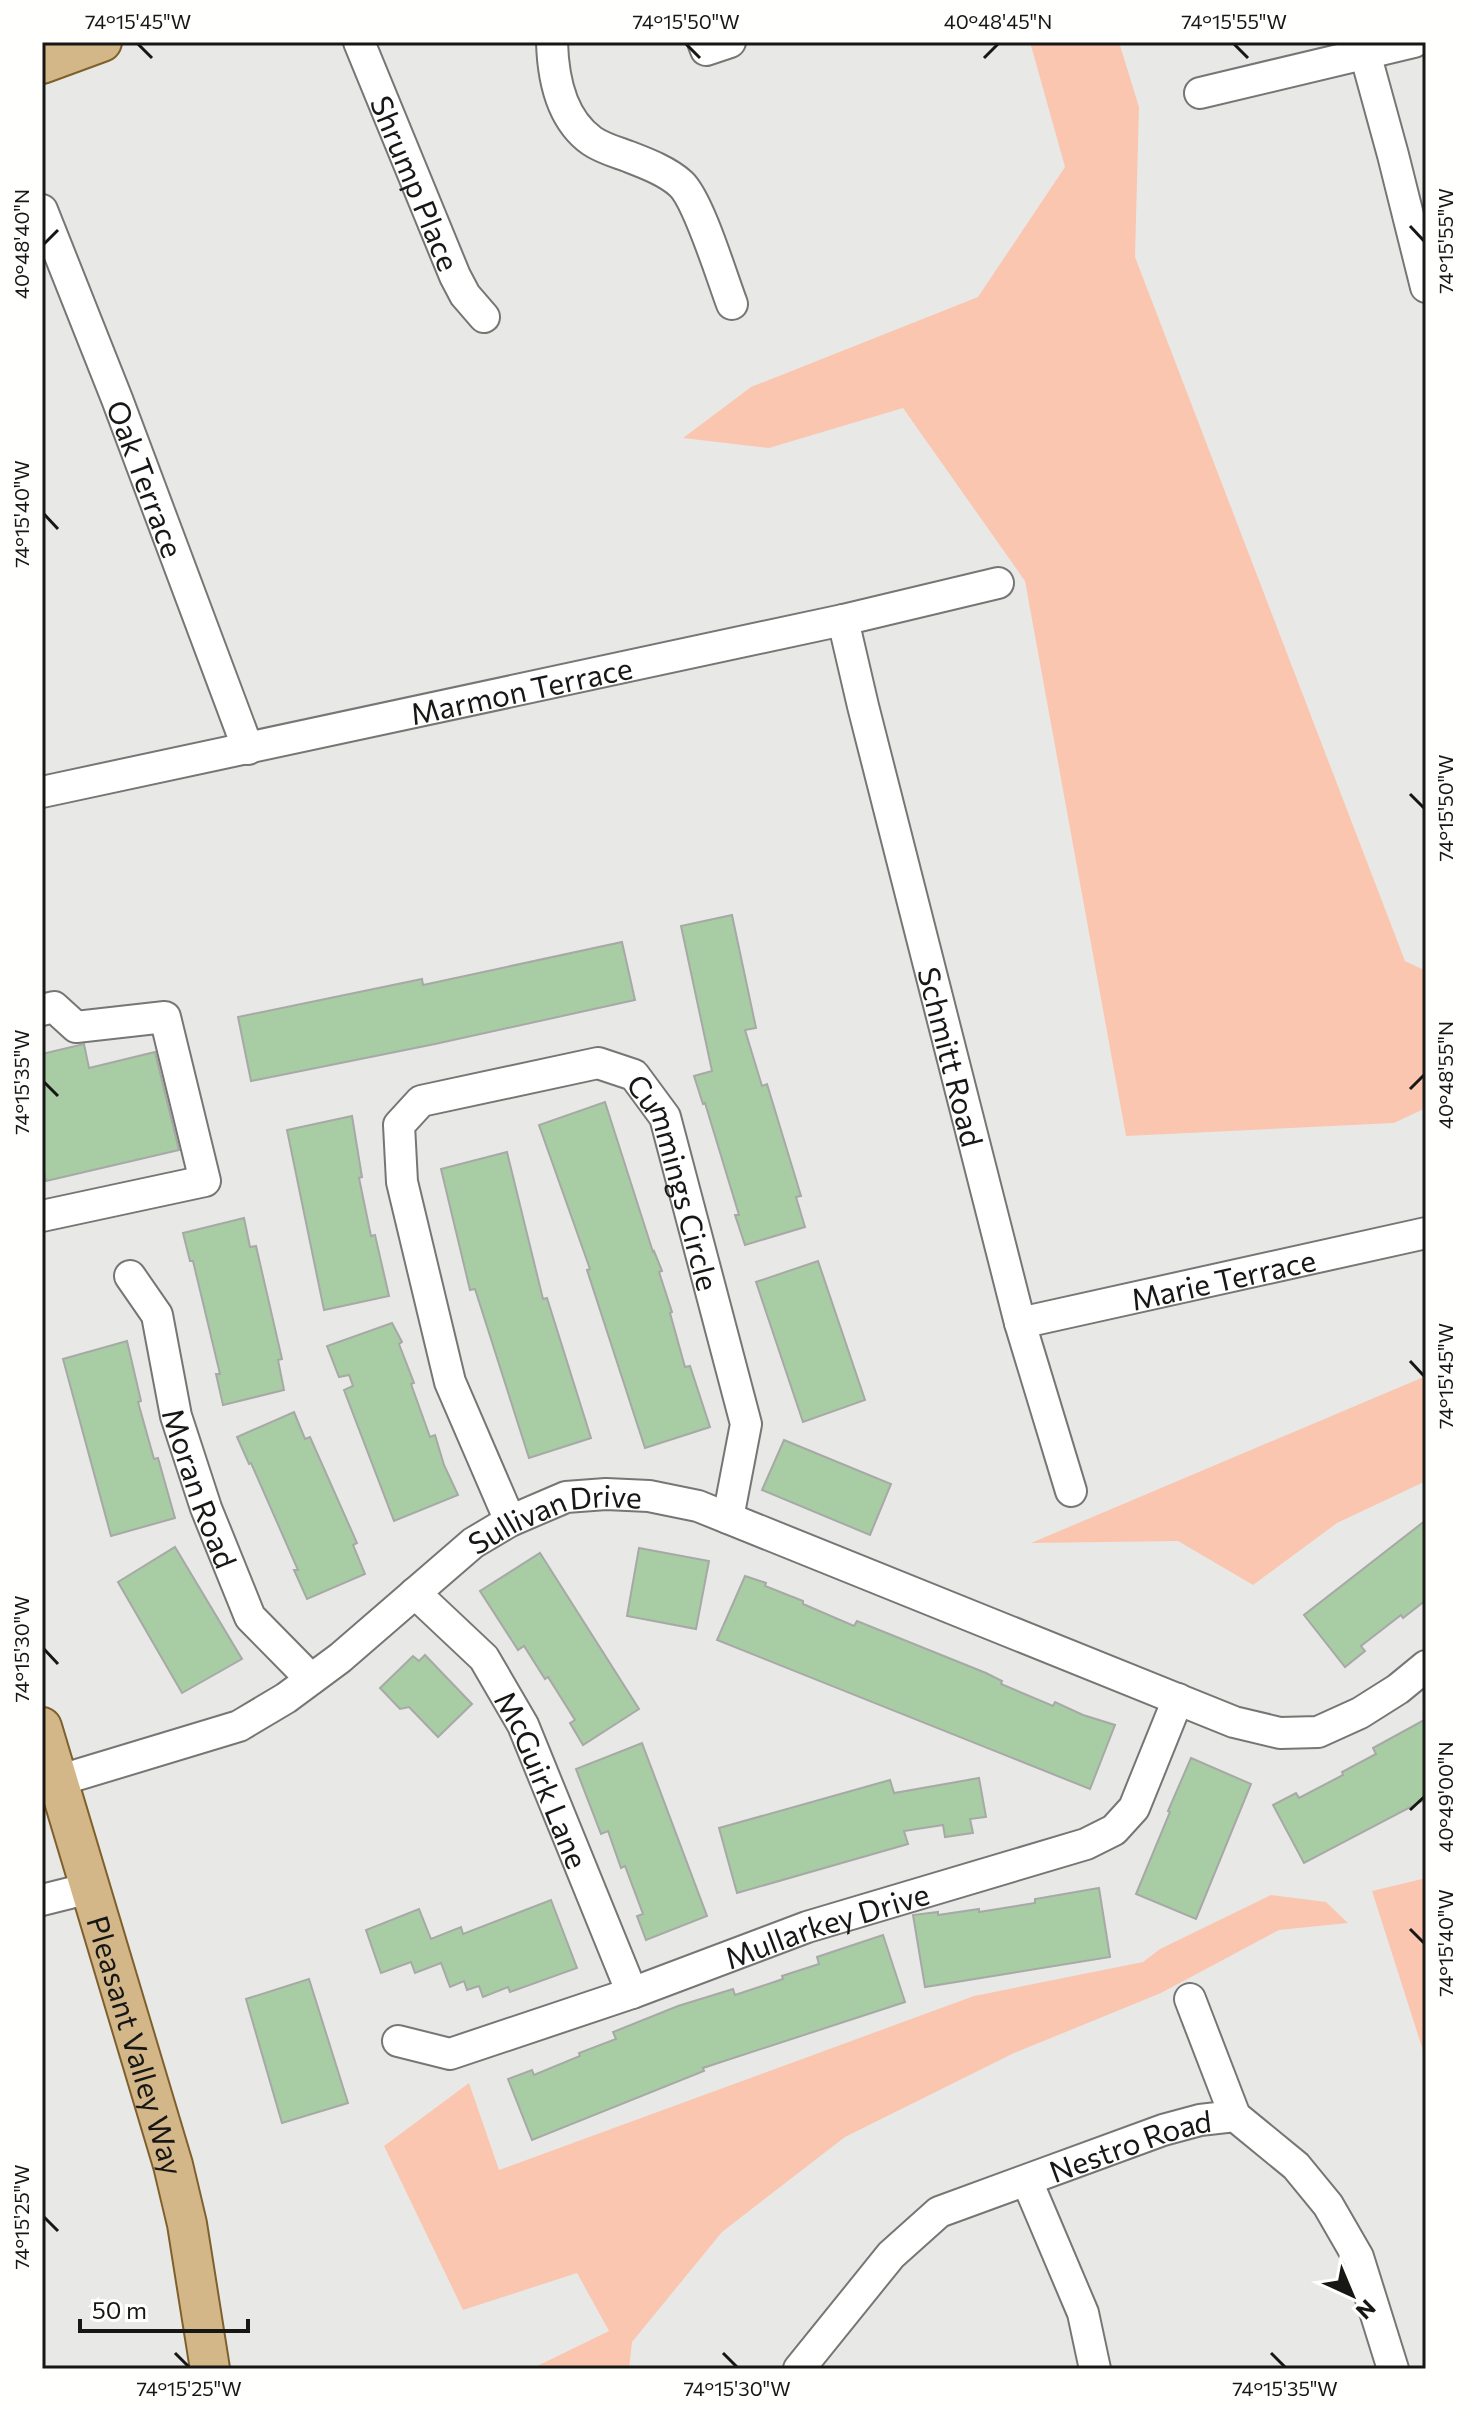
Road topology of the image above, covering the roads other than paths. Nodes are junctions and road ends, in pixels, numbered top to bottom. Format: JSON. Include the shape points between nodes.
{"nodes":[{"id":1,"x":102,"y":42,"type":"edge"},
{"id":2,"x":359,"y":42,"type":"edge"},
{"id":3,"x":552,"y":42,"type":"edge"},
{"id":4,"x":703,"y":42,"type":"edge"},
{"id":5,"x":730,"y":42,"type":"edge"},
{"id":6,"x":1414,"y":42,"type":"edge"},
{"id":7,"x":1363,"y":48,"type":"edge"},
{"id":8,"x":42,"y":64,"type":"edge"},
{"id":9,"x":1200,"y":93,"type":"dead end"},
{"id":10,"x":42,"y":210,"type":"edge"},
{"id":11,"x":1426,"y":287,"type":"edge"},
{"id":12,"x":732,"y":304,"type":"dead end"},
{"id":13,"x":484,"y":317,"type":"dead end"},
{"id":14,"x":998,"y":583,"type":"dead end"},
{"id":15,"x":843,"y":620,"type":"junction"},
{"id":16,"x":248,"y":749,"type":"junction"},
{"id":17,"x":42,"y":792,"type":"edge"},
{"id":18,"x":42,"y":1010,"type":"edge"},
{"id":19,"x":42,"y":1216,"type":"edge"},
{"id":20,"x":1426,"y":1233,"type":"edge"},
{"id":21,"x":130,"y":1276,"type":"dead end"},
{"id":22,"x":1020,"y":1323,"type":"junction"},
{"id":23,"x":1071,"y":1491,"type":"dead end"},
{"id":24,"x":728,"y":1518,"type":"junction"},
{"id":25,"x":510,"y":1521,"type":"junction"},
{"id":26,"x":415,"y":1593,"type":"junction"},
{"id":27,"x":1426,"y":1666,"type":"edge"},
{"id":28,"x":311,"y":1679,"type":"junction"},
{"id":29,"x":1178,"y":1699,"type":"junction"},
{"id":30,"x":42,"y":1727,"type":"edge"},
{"id":31,"x":57,"y":1781,"type":"junction"},
{"id":32,"x":90,"y":1888,"type":"junction"},
{"id":33,"x":42,"y":1900,"type":"edge"},
{"id":34,"x":632,"y":1993,"type":"junction"},
{"id":35,"x":1190,"y":1999,"type":"dead end"},
{"id":36,"x":398,"y":2041,"type":"dead end"},
{"id":37,"x":1235,"y":2116,"type":"junction"},
{"id":38,"x":1027,"y":2181,"type":"junction"},
{"id":39,"x":210,"y":2369,"type":"edge"},
{"id":40,"x":799,"y":2369,"type":"edge"},
{"id":41,"x":1095,"y":2369,"type":"edge"},
{"id":42,"x":1393,"y":2369,"type":"edge"}],
"edges":[{"from":1,"to":8,"type":"main road"},
{"from":2,"to":13,"type":"street","name":"Shrump Place","via":[[455,276]]},
{"from":3,"to":12,"type":"street","via":[[553,70],[573,122],[592,141],[683,186]]},
{"from":4,"to":5,"type":"street","via":[[706,50]]},
{"from":6,"to":7,"type":"street"},
{"from":7,"to":9,"type":"street"},
{"from":7,"to":11,"type":"street"},
{"from":10,"to":16,"type":"street","name":"Oak Terrace"},
{"from":14,"to":15,"type":"street","name":"Marmon Terrace"},
{"from":15,"to":16,"type":"street","name":"Marmon Terrace"},
{"from":15,"to":22,"type":"street","name":"Schmitt Road"},
{"from":16,"to":17,"type":"street","name":"Marmon Terrace"},
{"from":18,"to":19,"type":"street","via":[[54,1007],[76,1027],[165,1017],[205,1181]]},
{"from":20,"to":22,"type":"street","name":"Marie Terrace"},
{"from":21,"to":28,"type":"street","name":"Moran Road","via":[[157,1315],[176,1416],[250,1617]]},
{"from":22,"to":23,"type":"street","name":"Schmitt Road"},
{"from":24,"to":25,"type":"street","name":"Sullivan Drive","via":[[649,1496],[606,1494],[566,1497]]},
{"from":24,"to":25,"type":"street","name":"Cummings Circle","via":[[746,1424],[665,1117],[634,1075],[598,1063],[421,1101],[399,1125],[402,1182],[450,1382]]},
{"from":24,"to":29,"type":"street","name":"Sullivan Drive"},
{"from":25,"to":26,"type":"street","name":"Sullivan Drive","via":[[473,1543]]},
{"from":26,"to":28,"type":"street","name":"Sullivan Drive"},
{"from":26,"to":34,"type":"street","name":"McGuirk Lane","via":[[484,1658],[523,1725]]},
{"from":27,"to":29,"type":"street","via":[[1360,1713],[1318,1732],[1280,1733],[1234,1722]]},
{"from":28,"to":31,"type":"street","name":"Sullivan Drive","via":[[239,1726]]},
{"from":29,"to":34,"type":"street","name":"Mullarkey Drive","via":[[1134,1808],[1114,1830],[1086,1844],[807,1927]]},
{"from":30,"to":31,"type":"main road","name":"Pleasant Valley Way"},
{"from":31,"to":32,"type":"main road","name":"Pleasant Valley Way"},
{"from":32,"to":33,"type":"street"},
{"from":32,"to":39,"type":"main road","name":"Pleasant Valley Way","via":[[173,2165]]},
{"from":34,"to":36,"type":"street","name":"Mullarkey Drive","via":[[450,2054]]},
{"from":35,"to":37,"type":"street"},
{"from":37,"to":38,"type":"street","name":"Nestro Road","via":[[1163,2130]]},
{"from":37,"to":42,"type":"street","name":"Nestro Road","via":[[1296,2166],[1328,2205],[1358,2257]]},
{"from":38,"to":40,"type":"street","name":"Nestro Road","via":[[939,2212],[891,2255]]},
{"from":38,"to":41,"type":"street","via":[[1083,2313]]}]}
